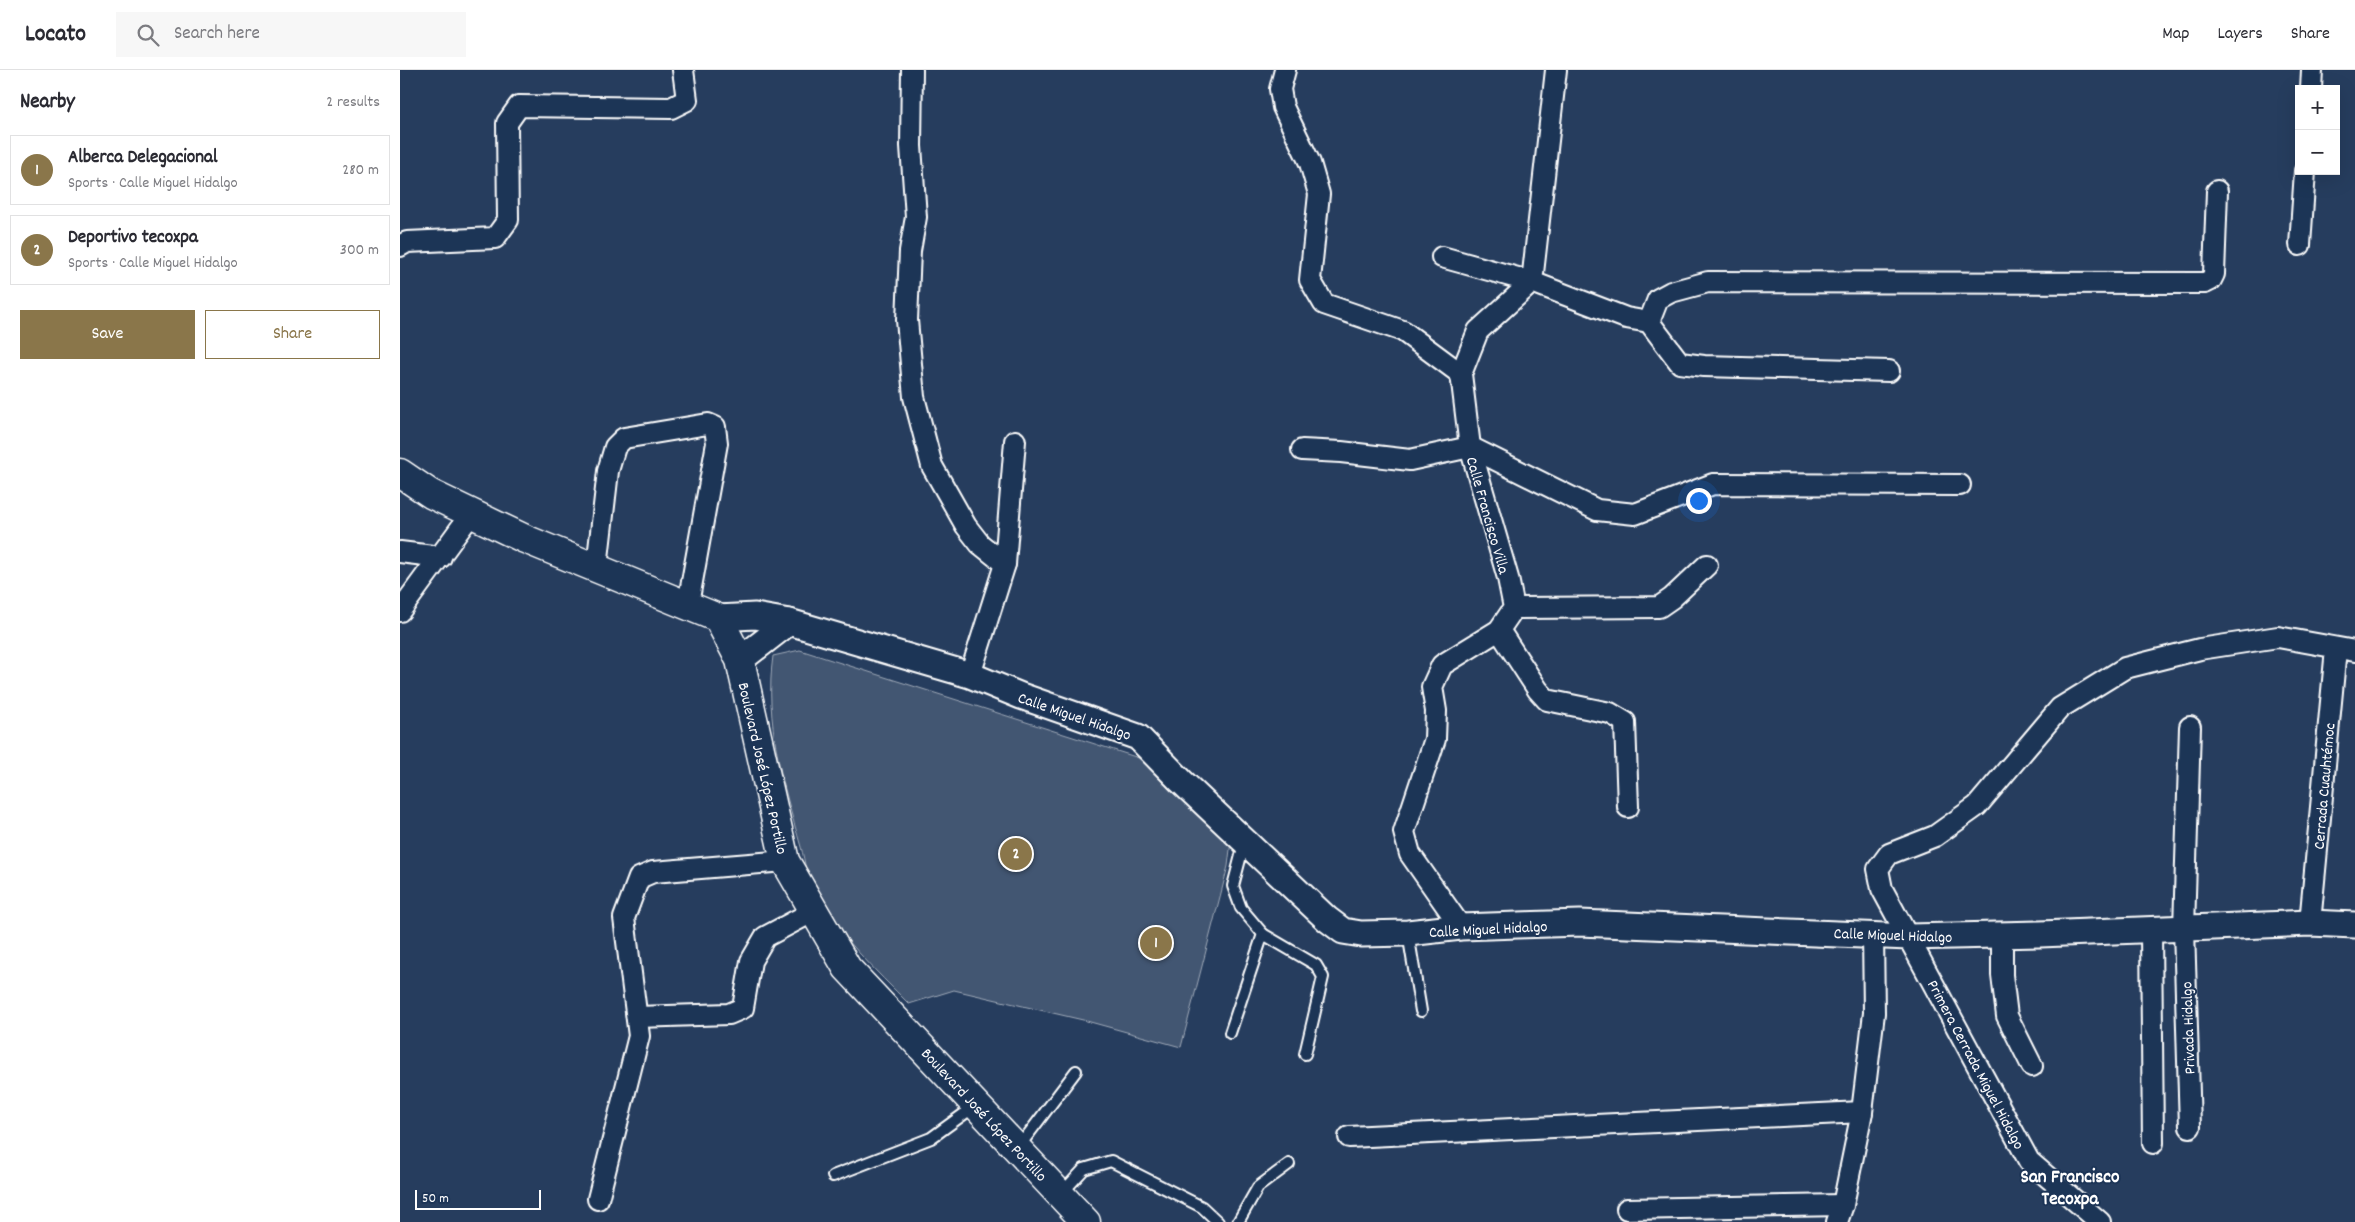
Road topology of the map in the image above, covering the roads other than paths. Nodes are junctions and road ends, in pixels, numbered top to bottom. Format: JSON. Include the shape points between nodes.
{"nodes":[{"id":1,"x":683,"y":70,"type":"edge"},
{"id":2,"x":912,"y":70,"type":"edge"},
{"id":3,"x":1285,"y":70,"type":"edge"},
{"id":4,"x":1556,"y":70,"type":"edge"},
{"id":5,"x":2312,"y":70,"type":"edge"},
{"id":6,"x":2311,"y":85,"type":"edge"},
{"id":7,"x":2305,"y":175,"type":"edge"},
{"id":8,"x":2217,"y":191,"type":"dead end"},
{"id":9,"x":2300,"y":245,"type":"dead end"},
{"id":10,"x":400,"y":246,"type":"edge"},
{"id":11,"x":1442,"y":257,"type":"dead end"},
{"id":12,"x":1532,"y":282,"type":"junction"},
{"id":13,"x":1649,"y":322,"type":"junction"},
{"id":14,"x":1889,"y":370,"type":"dead end"},
{"id":15,"x":1461,"y":374,"type":"junction"},
{"id":16,"x":1015,"y":441,"type":"dead end"},
{"id":17,"x":1470,"y":447,"type":"junction"},
{"id":18,"x":1302,"y":450,"type":"dead end"},
{"id":19,"x":400,"y":473,"type":"edge"},
{"id":20,"x":1960,"y":485,"type":"dead end"},
{"id":21,"x":471,"y":514,"type":"junction"},
{"id":22,"x":400,"y":552,"type":"edge"},
{"id":23,"x":441,"y":557,"type":"junction"},
{"id":24,"x":1006,"y":564,"type":"junction"},
{"id":25,"x":1707,"y":565,"type":"dead end"},
{"id":26,"x":597,"y":567,"type":"junction"},
{"id":27,"x":688,"y":604,"type":"junction"},
{"id":28,"x":1514,"y":608,"type":"junction"},
{"id":29,"x":400,"y":611,"type":"edge"},
{"id":30,"x":718,"y":618,"type":"junction"},
{"id":31,"x":789,"y":622,"type":"junction"},
{"id":32,"x":1500,"y":630,"type":"junction"},
{"id":33,"x":2346,"y":650,"type":"edge"},
{"id":34,"x":740,"y":660,"type":"junction"},
{"id":35,"x":970,"y":676,"type":"junction"},
{"id":36,"x":2190,"y":727,"type":"dead end"},
{"id":37,"x":1628,"y":807,"type":"dead end"},
{"id":38,"x":1245,"y":840,"type":"junction"},
{"id":39,"x":785,"y":861,"type":"junction"},
{"id":40,"x":814,"y":910,"type":"junction"},
{"id":41,"x":2310,"y":923,"type":"junction"},
{"id":42,"x":2355,"y":925,"type":"edge"},
{"id":43,"x":1461,"y":927,"type":"junction"},
{"id":44,"x":2151,"y":929,"type":"junction"},
{"id":45,"x":2184,"y":929,"type":"junction"},
{"id":46,"x":1408,"y":933,"type":"junction"},
{"id":47,"x":1263,"y":934,"type":"junction"},
{"id":48,"x":1873,"y":934,"type":"junction"},
{"id":49,"x":2002,"y":935,"type":"junction"},
{"id":50,"x":1909,"y":936,"type":"junction"},
{"id":51,"x":1421,"y":1010,"type":"dead end"},
{"id":52,"x":637,"y":1017,"type":"junction"},
{"id":53,"x":1230,"y":1032,"type":"dead end"},
{"id":54,"x":1305,"y":1054,"type":"dead end"},
{"id":55,"x":2032,"y":1066,"type":"dead end"},
{"id":56,"x":1076,"y":1071,"type":"dead end"},
{"id":57,"x":976,"y":1105,"type":"junction"},
{"id":58,"x":1862,"y":1112,"type":"junction"},
{"id":59,"x":2190,"y":1126,"type":"dead end"},
{"id":60,"x":1350,"y":1137,"type":"dead end"},
{"id":61,"x":2153,"y":1143,"type":"dead end"},
{"id":62,"x":1017,"y":1148,"type":"junction"},
{"id":63,"x":1289,"y":1164,"type":"dead end"},
{"id":64,"x":833,"y":1176,"type":"dead end"},
{"id":65,"x":1060,"y":1194,"type":"junction"},
{"id":66,"x":598,"y":1200,"type":"dead end"},
{"id":67,"x":1626,"y":1208,"type":"dead end"},
{"id":68,"x":1840,"y":1214,"type":"edge"},
{"id":69,"x":1086,"y":1222,"type":"edge"},
{"id":70,"x":1218,"y":1222,"type":"edge"},
{"id":71,"x":1238,"y":1222,"type":"edge"},
{"id":72,"x":2100,"y":1222,"type":"edge"}],
"edges":[{"from":1,"to":10,"type":"street","via":[[687,100],[671,108],[519,106],[507,123],[508,220],[495,238],[407,242]]},
{"from":2,"to":24,"type":"street","via":[[911,146],[916,217],[910,251],[907,320],[914,396],[932,466],[966,526],[980,544]]},
{"from":3,"to":15,"type":"street","via":[[1280,89],[1283,107],[1310,163],[1319,194],[1310,280],[1324,304],[1403,331]]},
{"from":4,"to":12,"type":"street"},
{"from":5,"to":6,"type":"street"},
{"from":7,"to":9,"type":"street"},
{"from":8,"to":13,"type":"street","via":[[2214,274],[2206,283],[1708,282],[1670,292],[1658,300]]},
{"from":11,"to":12,"type":"street"},
{"from":12,"to":13,"type":"street","via":[[1626,318]]},
{"from":12,"to":15,"type":"street","name":"Calle Francisco Villa","via":[[1478,331]]},
{"from":13,"to":14,"type":"street","via":[[1680,363]]},
{"from":15,"to":17,"type":"street","name":"Calle Francisco Villa"},
{"from":16,"to":24,"type":"street"},
{"from":17,"to":18,"type":"street","via":[[1410,460]]},
{"from":17,"to":20,"type":"street","via":[[1597,510],[1635,514],[1713,484]]},
{"from":17,"to":28,"type":"street","name":"Calle Francisco Villa"},
{"from":19,"to":21,"type":"main road","via":[[431,494]]},
{"from":21,"to":23,"type":"street"},
{"from":21,"to":26,"type":"main road"},
{"from":22,"to":23,"type":"street"},
{"from":23,"to":29,"type":"street"},
{"from":24,"to":35,"type":"street"},
{"from":25,"to":28,"type":"street","via":[[1659,607]]},
{"from":26,"to":27,"type":"main road"},
{"from":26,"to":27,"type":"street","via":[[608,471],[615,447],[624,438],[708,424],[715,427],[717,443]]},
{"from":27,"to":30,"type":"main road"},
{"from":28,"to":32,"type":"street"},
{"from":30,"to":31,"type":"street","name":"Calle Miguel Hidalgo","via":[[756,616]]},
{"from":30,"to":34,"type":"main road","name":"Boulevard José López Portillo"},
{"from":31,"to":34,"type":"street"},
{"from":31,"to":35,"type":"street","name":"Calle Miguel Hidalgo"},
{"from":32,"to":37,"type":"street","via":[[1547,700],[1610,713],[1624,722]]},
{"from":32,"to":43,"type":"street","via":[[1442,665],[1432,687],[1436,711],[1435,739],[1404,832],[1410,854]]},
{"from":33,"to":41,"type":"street","name":"Cerrada Cuauhtémoc"},
{"from":33,"to":50,"type":"street","name":"Primera Cerrada Miguel Hidalgo","via":[[2278,637],[2200,649],[2125,668],[2060,708],[1977,806],[1935,836],[1889,854],[1878,869],[1882,889]]},
{"from":34,"to":39,"type":"main road","name":"Boulevard José López Portillo"},
{"from":35,"to":38,"type":"street","name":"Calle Miguel Hidalgo","via":[[1138,737]]},
{"from":36,"to":45,"type":"street","name":"Privada Hidalgo"},
{"from":38,"to":46,"type":"street","name":"Calle Miguel Hidalgo","via":[[1343,931]]},
{"from":38,"to":47,"type":"lane","via":[[1233,886],[1241,908]]},
{"from":39,"to":40,"type":"main road","name":"Boulevard José López Portillo"},
{"from":39,"to":52,"type":"street","via":[[653,872],[639,878],[624,918]]},
{"from":40,"to":52,"type":"street","via":[[765,938],[750,961],[743,1008],[729,1014]]},
{"from":40,"to":57,"type":"main road","name":"Boulevard José López Portillo","via":[[847,968]]},
{"from":41,"to":42,"type":"street","name":"Calle Miguel Hidalgo"},
{"from":41,"to":45,"type":"street","name":"Calle Miguel Hidalgo"},
{"from":43,"to":46,"type":"street","name":"Calle Miguel Hidalgo"},
{"from":43,"to":48,"type":"street","name":"Calle Miguel Hidalgo","via":[[1580,923]]},
{"from":44,"to":45,"type":"street","name":"Calle Miguel Hidalgo"},
{"from":44,"to":49,"type":"street","name":"Calle Miguel Hidalgo"},
{"from":44,"to":61,"type":"street"},
{"from":45,"to":59,"type":"street","name":"Privada Hidalgo"},
{"from":46,"to":51,"type":"lane"},
{"from":47,"to":53,"type":"lane"},
{"from":47,"to":54,"type":"lane","via":[[1316,965],[1323,977]]},
{"from":48,"to":50,"type":"street","name":"Calle Miguel Hidalgo"},
{"from":48,"to":58,"type":"street","via":[[1874,1014]]},
{"from":49,"to":50,"type":"street","name":"Calle Miguel Hidalgo"},
{"from":49,"to":55,"type":"street","via":[[2007,1016]]},
{"from":50,"to":72,"type":"street","name":"Primera Cerrada Miguel Hidalgo","via":[[2029,1162]]},
{"from":52,"to":66,"type":"street","via":[[639,1036]]},
{"from":56,"to":62,"type":"lane"},
{"from":57,"to":62,"type":"main road","name":"Boulevard José López Portillo"},
{"from":57,"to":64,"type":"lane","via":[[931,1138]]},
{"from":58,"to":60,"type":"street"},
{"from":58,"to":68,"type":"street"},
{"from":62,"to":65,"type":"main road","name":"Boulevard José López Portillo"},
{"from":63,"to":71,"type":"lane","via":[[1258,1187]]},
{"from":65,"to":69,"type":"main road","name":"Boulevard José López Portillo"},
{"from":65,"to":70,"type":"lane","via":[[1084,1169],[1111,1161],[1202,1207]]},
{"from":67,"to":68,"type":"street"}]}
